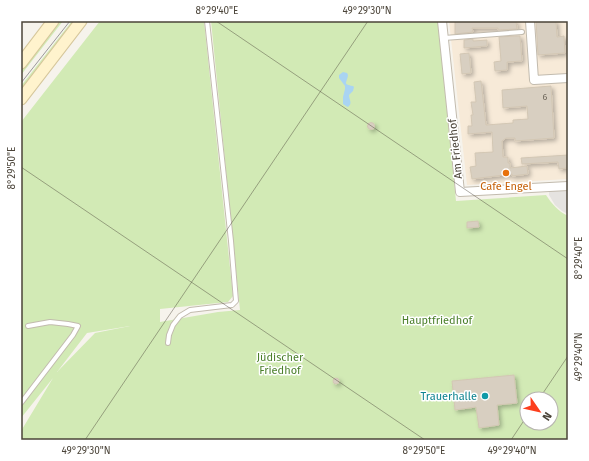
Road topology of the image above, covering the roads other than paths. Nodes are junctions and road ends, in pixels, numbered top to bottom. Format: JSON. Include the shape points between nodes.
{"nodes":[{"id":1,"x":53,"y":21,"type":"edge"},
{"id":2,"x":81,"y":21,"type":"edge"},
{"id":3,"x":207,"y":21,"type":"edge"},
{"id":4,"x":442,"y":21,"type":"edge"},
{"id":5,"x":530,"y":21,"type":"edge"},
{"id":6,"x":522,"y":32,"type":"dead end"},
{"id":7,"x":444,"y":38,"type":"junction"},
{"id":8,"x":21,"y":62,"type":"edge"},
{"id":9,"x":568,"y":78,"type":"edge"},
{"id":10,"x":21,"y":99,"type":"edge"},
{"id":11,"x":568,"y":186,"type":"edge"},
{"id":12,"x":28,"y":326,"type":"dead end"},
{"id":13,"x":168,"y":343,"type":"dead end"},
{"id":14,"x":21,"y":403,"type":"edge"}],
"edges":[{"from":1,"to":8,"type":"main road"},
{"from":2,"to":10,"type":"main road"},
{"from":3,"to":13,"type":"lane","via":[[236,301],[232,305],[190,310],[180,316],[173,325]]},
{"from":4,"to":7,"type":"street","name":"Am Friedhof"},
{"from":5,"to":9,"type":"street","via":[[534,80]]},
{"from":6,"to":7,"type":"lane"},
{"from":7,"to":11,"type":"street","name":"Am Friedhof","via":[[460,192]]},
{"from":12,"to":14,"type":"lane","via":[[50,322],[78,326]]}]}
